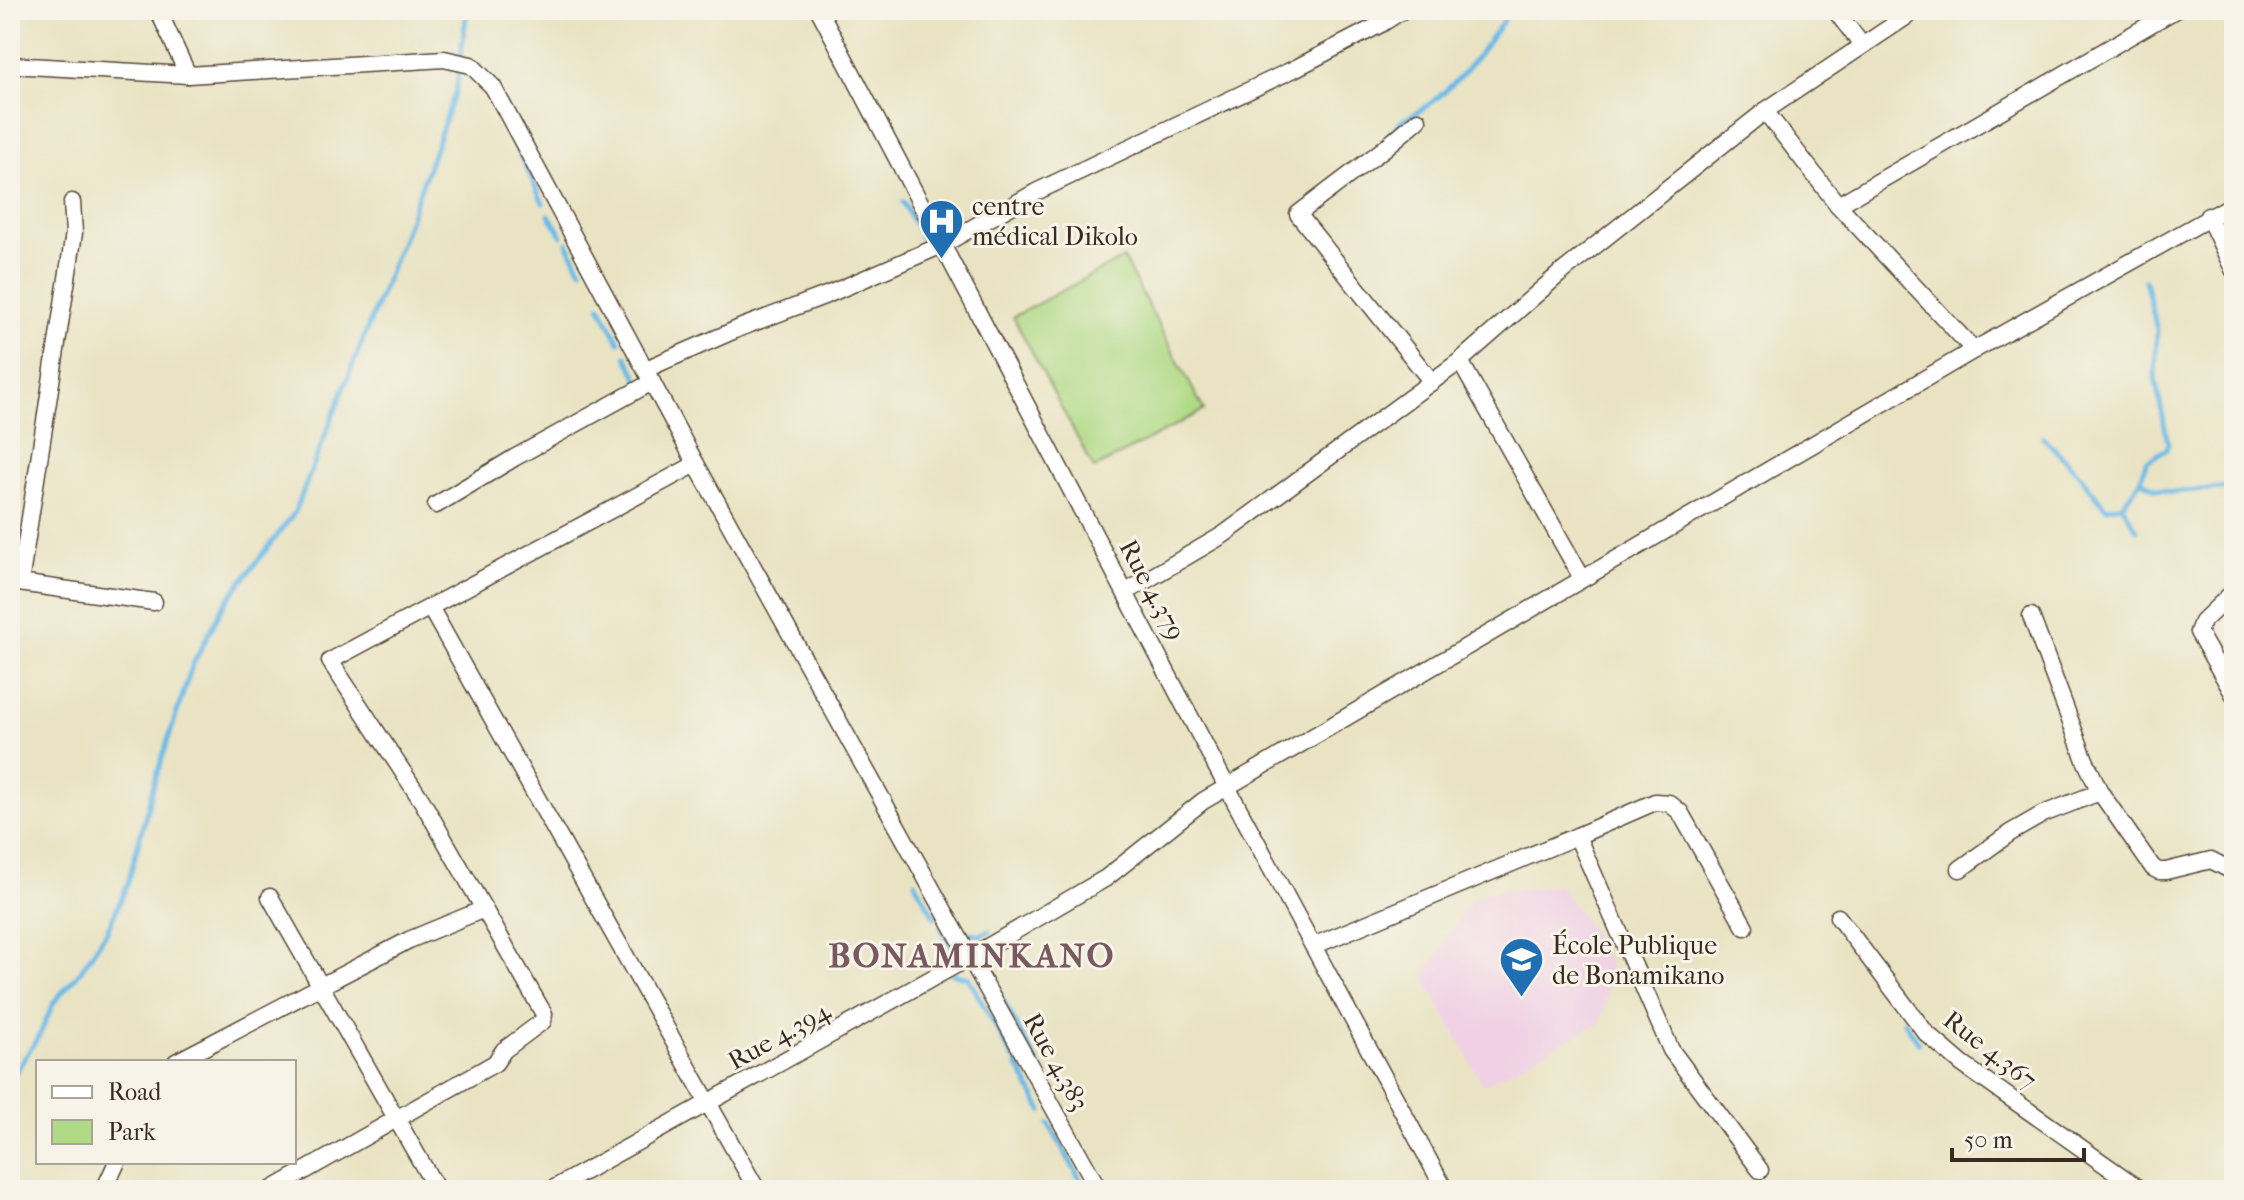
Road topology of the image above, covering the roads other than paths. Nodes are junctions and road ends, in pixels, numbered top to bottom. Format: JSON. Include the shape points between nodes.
{"nodes":[{"id":1,"x":158,"y":10,"type":"edge"},
{"id":2,"x":819,"y":10,"type":"edge"},
{"id":3,"x":1403,"y":10,"type":"edge"},
{"id":4,"x":1835,"y":10,"type":"edge"},
{"id":5,"x":1916,"y":10,"type":"edge"},
{"id":6,"x":2175,"y":10,"type":"edge"},
{"id":7,"x":1862,"y":45,"type":"junction"},
{"id":8,"x":11,"y":62,"type":"edge"},
{"id":9,"x":188,"y":75,"type":"junction"},
{"id":10,"x":1765,"y":111,"type":"junction"},
{"id":11,"x":1418,"y":120,"type":"dead end"},
{"id":12,"x":72,"y":202,"type":"dead end"},
{"id":13,"x":2234,"y":204,"type":"edge"},
{"id":14,"x":1838,"y":205,"type":"junction"},
{"id":15,"x":2208,"y":216,"type":"junction"},
{"id":16,"x":942,"y":245,"type":"junction"},
{"id":17,"x":2234,"y":271,"type":"edge"},
{"id":18,"x":1974,"y":350,"type":"junction"},
{"id":19,"x":1460,"y":361,"type":"junction"},
{"id":20,"x":649,"y":376,"type":"junction"},
{"id":21,"x":1432,"y":382,"type":"junction"},
{"id":22,"x":696,"y":464,"type":"junction"},
{"id":23,"x":436,"y":505,"type":"dead end"},
{"id":24,"x":1582,"y":578,"type":"junction"},
{"id":25,"x":15,"y":582,"type":"edge"},
{"id":26,"x":2234,"y":591,"type":"edge"},
{"id":27,"x":1126,"y":592,"type":"junction"},
{"id":28,"x":154,"y":602,"type":"dead end"},
{"id":29,"x":431,"y":609,"type":"junction"},
{"id":30,"x":2031,"y":616,"type":"dead end"},
{"id":31,"x":2234,"y":695,"type":"edge"},
{"id":32,"x":1227,"y":787,"type":"junction"},
{"id":33,"x":2100,"y":792,"type":"junction"},
{"id":34,"x":1577,"y":836,"type":"junction"},
{"id":35,"x":1960,"y":869,"type":"dead end"},
{"id":36,"x":2234,"y":872,"type":"edge"},
{"id":37,"x":270,"y":897,"type":"dead end"},
{"id":38,"x":484,"y":909,"type":"junction"},
{"id":39,"x":1838,"y":917,"type":"dead end"},
{"id":40,"x":1745,"y":927,"type":"dead end"},
{"id":41,"x":1313,"y":946,"type":"junction"},
{"id":42,"x":972,"y":956,"type":"junction"},
{"id":43,"x":321,"y":985,"type":"junction"},
{"id":44,"x":180,"y":1060,"type":"edge"},
{"id":45,"x":709,"y":1102,"type":"junction"},
{"id":46,"x":397,"y":1119,"type":"junction"},
{"id":47,"x":116,"y":1164,"type":"edge"},
{"id":48,"x":1760,"y":1170,"type":"dead end"},
{"id":49,"x":104,"y":1190,"type":"edge"},
{"id":50,"x":271,"y":1190,"type":"edge"},
{"id":51,"x":437,"y":1190,"type":"edge"},
{"id":52,"x":551,"y":1190,"type":"edge"},
{"id":53,"x":757,"y":1190,"type":"edge"},
{"id":54,"x":1099,"y":1190,"type":"edge"},
{"id":55,"x":1445,"y":1190,"type":"edge"},
{"id":56,"x":2141,"y":1190,"type":"edge"}],
"edges":[{"from":1,"to":9,"type":"street"},
{"from":2,"to":16,"type":"street","name":"Rue 4.379"},
{"from":3,"to":16,"type":"street","via":[[1294,69],[1036,192]]},
{"from":4,"to":7,"type":"street"},
{"from":5,"to":7,"type":"street"},
{"from":6,"to":14,"type":"street"},
{"from":7,"to":10,"type":"street"},
{"from":8,"to":9,"type":"street"},
{"from":9,"to":20,"type":"street","name":"Rue 4.383","via":[[444,59],[471,65],[493,87]]},
{"from":10,"to":14,"type":"street"},
{"from":10,"to":19,"type":"street","via":[[1557,276]]},
{"from":11,"to":21,"type":"street","via":[[1298,214]]},
{"from":12,"to":25,"type":"street","via":[[74,233]]},
{"from":13,"to":15,"type":"street","name":"Rue 4.394"},
{"from":14,"to":18,"type":"street"},
{"from":15,"to":17,"type":"street"},
{"from":15,"to":18,"type":"street","name":"Rue 4.394"},
{"from":16,"to":20,"type":"street","via":[[742,327]]},
{"from":16,"to":27,"type":"street","name":"Rue 4.379"},
{"from":18,"to":24,"type":"street","name":"Rue 4.394"},
{"from":19,"to":21,"type":"street"},
{"from":19,"to":24,"type":"street"},
{"from":20,"to":22,"type":"street","name":"Rue 4.383"},
{"from":20,"to":23,"type":"street"},
{"from":21,"to":27,"type":"street","via":[[1223,535]]},
{"from":22,"to":29,"type":"street"},
{"from":22,"to":42,"type":"street","name":"Rue 4.383"},
{"from":24,"to":32,"type":"street","name":"Rue 4.394"},
{"from":25,"to":28,"type":"street"},
{"from":26,"to":31,"type":"street","via":[[2198,632]]},
{"from":27,"to":32,"type":"street","name":"Rue 4.379"},
{"from":29,"to":38,"type":"street","via":[[330,661],[422,801]]},
{"from":29,"to":45,"type":"street"},
{"from":30,"to":33,"type":"street"},
{"from":32,"to":41,"type":"street","name":"Rue 4.379"},
{"from":32,"to":42,"type":"street","name":"Rue 4.394","via":[[1106,878]]},
{"from":33,"to":35,"type":"street","via":[[2021,826]]},
{"from":33,"to":36,"type":"street","via":[[2153,868],[2166,871],[2211,860]]},
{"from":34,"to":40,"type":"street","via":[[1655,802],[1669,803],[1680,812]]},
{"from":34,"to":41,"type":"street"},
{"from":34,"to":48,"type":"street","via":[[1671,1050]]},
{"from":37,"to":43,"type":"street"},
{"from":38,"to":43,"type":"street"},
{"from":38,"to":46,"type":"street","via":[[544,1014],[543,1021],[495,1063]]},
{"from":39,"to":56,"type":"street","name":"Rue 4.367","via":[[1926,1033]]},
{"from":41,"to":55,"type":"street","name":"Rue 4.379"},
{"from":42,"to":45,"type":"street","name":"Rue 4.394"},
{"from":42,"to":54,"type":"street","name":"Rue 4.383"},
{"from":43,"to":44,"type":"street"},
{"from":43,"to":46,"type":"street"},
{"from":45,"to":52,"type":"street","name":"Rue 4.394"},
{"from":45,"to":53,"type":"street"},
{"from":46,"to":50,"type":"street"},
{"from":46,"to":51,"type":"street"},
{"from":47,"to":49,"type":"street"}]}
